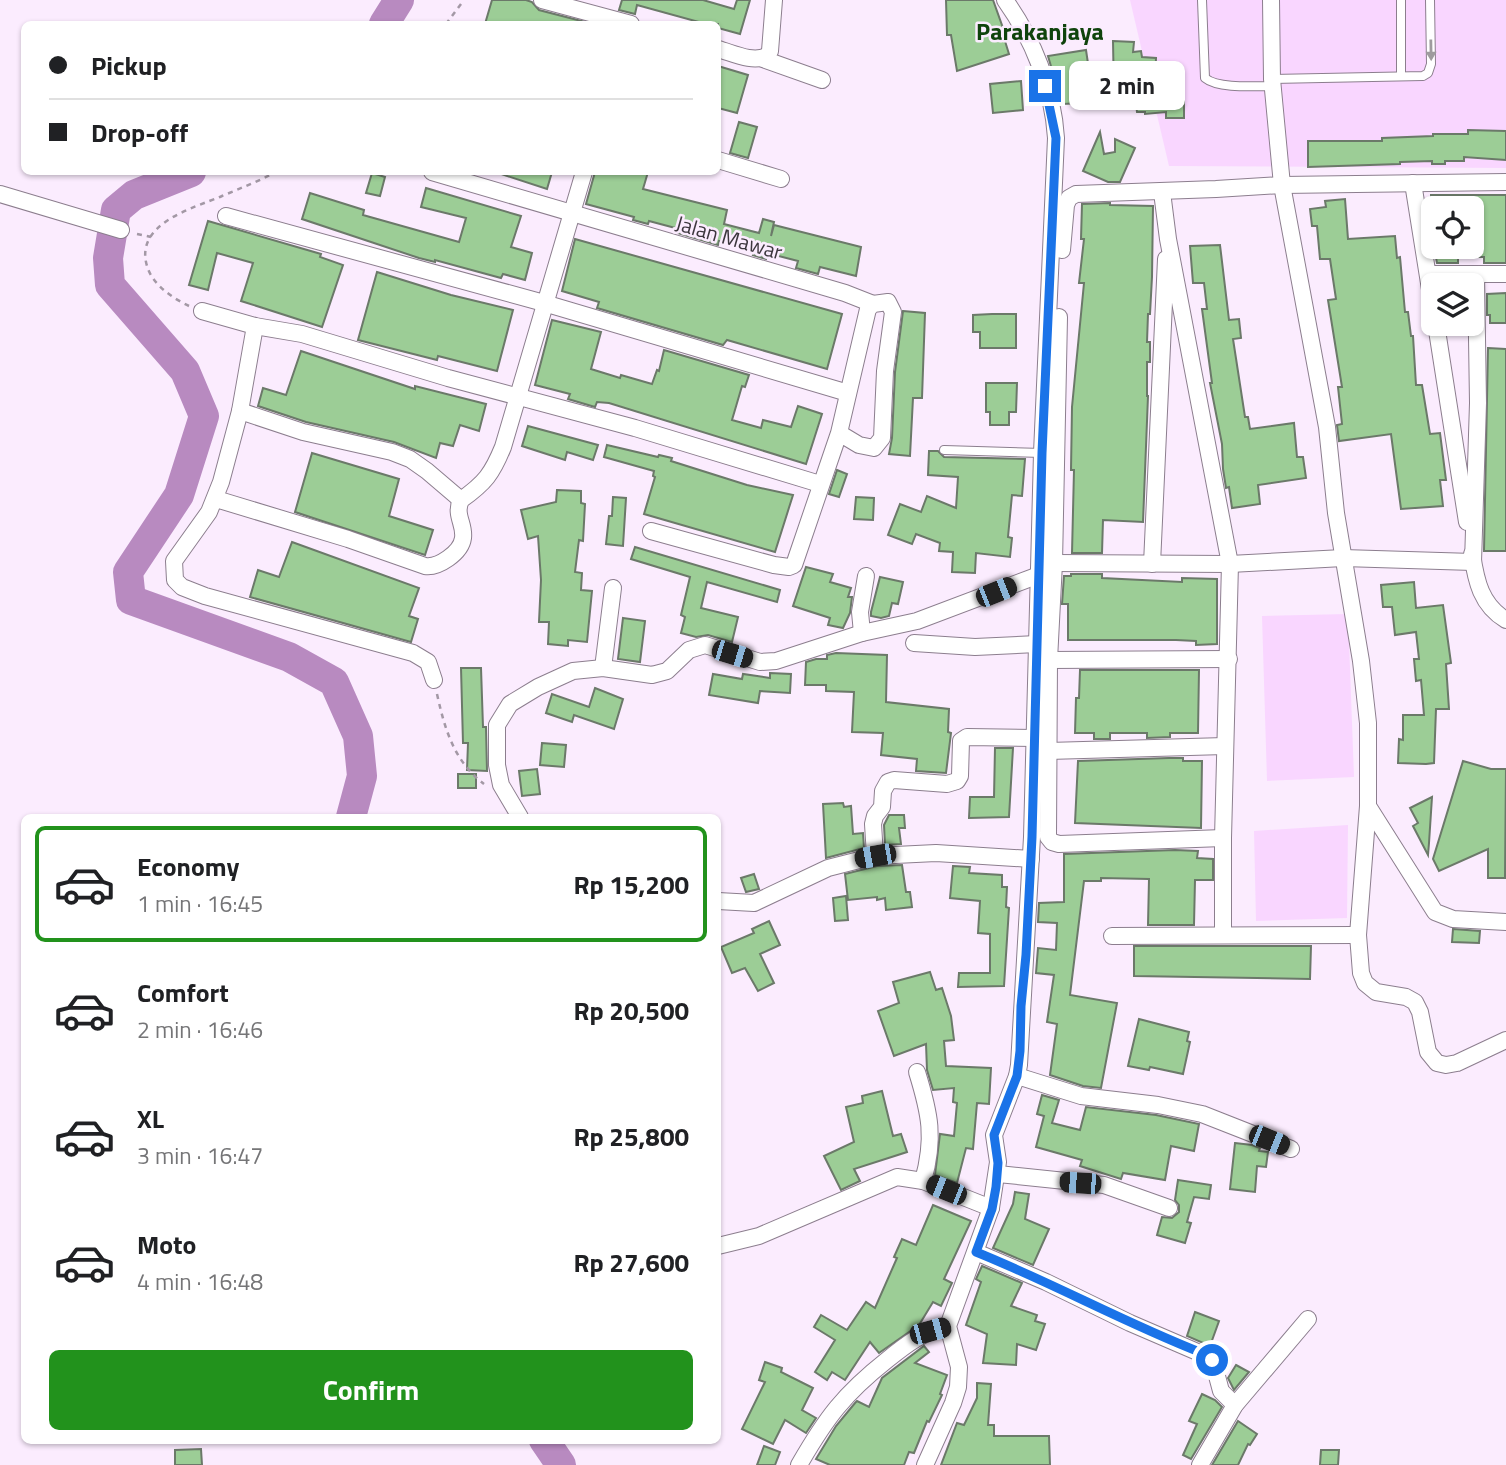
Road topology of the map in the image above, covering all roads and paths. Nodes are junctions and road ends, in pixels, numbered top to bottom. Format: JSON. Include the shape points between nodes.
{"nodes":[{"id":1,"x":464,"y":0,"type":"edge"},
{"id":2,"x":542,"y":0,"type":"edge"},
{"id":3,"x":774,"y":0,"type":"edge"},
{"id":4,"x":1006,"y":0,"type":"edge"},
{"id":5,"x":1202,"y":0,"type":"edge"},
{"id":6,"x":1271,"y":0,"type":"edge"},
{"id":7,"x":1401,"y":0,"type":"edge"},
{"id":8,"x":1430,"y":0,"type":"edge"},
{"id":9,"x":448,"y":21,"type":"edge"},
{"id":10,"x":619,"y":21,"type":"edge"},
{"id":11,"x":721,"y":50,"type":"edge"},
{"id":12,"x":763,"y":59,"type":"junction"},
{"id":13,"x":1401,"y":76,"type":"junction"},
{"id":14,"x":822,"y":80,"type":"dead end"},
{"id":15,"x":1272,"y":83,"type":"junction"},
{"id":16,"x":721,"y":161,"type":"edge"},
{"id":17,"x":269,"y":175,"type":"edge"},
{"id":18,"x":442,"y":175,"type":"edge"},
{"id":19,"x":583,"y":175,"type":"edge"},
{"id":20,"x":781,"y":179,"type":"dead end"},
{"id":21,"x":1506,"y":182,"type":"edge"},
{"id":22,"x":1413,"y":183,"type":"junction"},
{"id":23,"x":1282,"y":184,"type":"junction"},
{"id":24,"x":1162,"y":192,"type":"junction"},
{"id":25,"x":0,"y":194,"type":"edge"},
{"id":26,"x":573,"y":214,"type":"junction"},
{"id":27,"x":226,"y":216,"type":"dead end"},
{"id":28,"x":121,"y":230,"type":"dead end"},
{"id":29,"x":1168,"y":239,"type":"junction"},
{"id":30,"x":1428,"y":273,"type":"edge"},
{"id":31,"x":1484,"y":274,"type":"edge"},
{"id":32,"x":1506,"y":274,"type":"edge"},
{"id":33,"x":544,"y":303,"type":"junction"},
{"id":34,"x":873,"y":304,"type":"junction"},
{"id":35,"x":202,"y":311,"type":"joint"},
{"id":36,"x":255,"y":326,"type":"junction"},
{"id":37,"x":1438,"y":336,"type":"edge"},
{"id":38,"x":1477,"y":336,"type":"edge"},
{"id":39,"x":848,"y":393,"type":"junction"},
{"id":40,"x":517,"y":397,"type":"junction"},
{"id":41,"x":240,"y":411,"type":"junction"},
{"id":42,"x":839,"y":433,"type":"junction"},
{"id":43,"x":944,"y":450,"type":"dead end"},
{"id":44,"x":1042,"y":453,"type":"junction"},
{"id":45,"x":820,"y":484,"type":"junction"},
{"id":46,"x":216,"y":499,"type":"junction"},
{"id":47,"x":461,"y":500,"type":"junction"},
{"id":48,"x":651,"y":531,"type":"dead end"},
{"id":49,"x":1343,"y":558,"type":"junction"},
{"id":50,"x":1473,"y":562,"type":"junction"},
{"id":51,"x":1054,"y":564,"type":"junction"},
{"id":52,"x":1152,"y":564,"type":"junction"},
{"id":53,"x":1230,"y":564,"type":"junction"},
{"id":54,"x":1039,"y":575,"type":"junction"},
{"id":55,"x":866,"y":576,"type":"dead end"},
{"id":56,"x":613,"y":588,"type":"dead end"},
{"id":57,"x":1506,"y":620,"type":"edge"},
{"id":58,"x":862,"y":633,"type":"junction"},
{"id":59,"x":914,"y":643,"type":"dead end"},
{"id":60,"x":1037,"y":644,"type":"junction"},
{"id":61,"x":1229,"y":659,"type":"junction"},
{"id":62,"x":1049,"y":660,"type":"junction"},
{"id":63,"x":603,"y":668,"type":"junction"},
{"id":64,"x":434,"y":680,"type":"joint"},
{"id":65,"x":1036,"y":738,"type":"junction"},
{"id":66,"x":1225,"y":746,"type":"junction"},
{"id":67,"x":1048,"y":751,"type":"junction"},
{"id":68,"x":493,"y":791,"type":"dead end"},
{"id":69,"x":1368,"y":806,"type":"junction"},
{"id":70,"x":518,"y":814,"type":"edge"},
{"id":71,"x":1223,"y":838,"type":"junction"},
{"id":72,"x":875,"y":856,"type":"junction"},
{"id":73,"x":1031,"y":859,"type":"junction"},
{"id":74,"x":721,"y":901,"type":"edge"},
{"id":75,"x":1506,"y":922,"type":"edge"},
{"id":76,"x":1223,"y":934,"type":"junction"},
{"id":77,"x":1358,"y":935,"type":"junction"},
{"id":78,"x":1112,"y":936,"type":"dead end"},
{"id":79,"x":1506,"y":1040,"type":"edge"},
{"id":80,"x":917,"y":1072,"type":"dead end"},
{"id":81,"x":1017,"y":1076,"type":"junction"},
{"id":82,"x":1291,"y":1149,"type":"dead end"},
{"id":83,"x":998,"y":1174,"type":"junction"},
{"id":84,"x":923,"y":1181,"type":"junction"},
{"id":85,"x":1169,"y":1208,"type":"dead end"},
{"id":86,"x":992,"y":1209,"type":"junction"},
{"id":87,"x":721,"y":1245,"type":"edge"},
{"id":88,"x":976,"y":1252,"type":"junction"},
{"id":89,"x":1308,"y":1319,"type":"dead end"},
{"id":90,"x":948,"y":1326,"type":"junction"},
{"id":91,"x":1235,"y":1405,"type":"junction"},
{"id":92,"x":799,"y":1465,"type":"edge"},
{"id":93,"x":925,"y":1465,"type":"edge"},
{"id":94,"x":1200,"y":1465,"type":"edge"}],
"edges":[{"from":1,"to":9,"type":"path"},
{"from":2,"to":10,"type":"street"},
{"from":3,"to":12,"type":"street","via":[[770,51]]},
{"from":4,"to":44,"type":"street","via":[[1033,46],[1055,129]]},
{"from":5,"to":15,"type":"lane","via":[[1205,78],[1222,85]]},
{"from":6,"to":15,"type":"street"},
{"from":7,"to":13,"type":"lane"},
{"from":8,"to":13,"type":"lane","one_way":true,"via":[[1430,69],[1423,76]]},
{"from":11,"to":12,"type":"street"},
{"from":12,"to":14,"type":"street"},
{"from":13,"to":15,"type":"lane"},
{"from":15,"to":23,"type":"street"},
{"from":16,"to":20,"type":"street"},
{"from":17,"to":35,"type":"path","via":[[185,210],[151,237],[146,261],[154,280],[174,298]]},
{"from":18,"to":26,"type":"street","name":"Jalan Mawar"},
{"from":19,"to":26,"type":"street"},
{"from":21,"to":22,"type":"street"},
{"from":22,"to":23,"type":"street"},
{"from":22,"to":30,"type":"street"},
{"from":23,"to":24,"type":"street"},
{"from":23,"to":49,"type":"street","via":[[1327,427]]},
{"from":24,"to":29,"type":"street"},
{"from":24,"to":51,"type":"street","via":[[1076,194],[1066,205]]},
{"from":25,"to":28,"type":"street"},
{"from":26,"to":33,"type":"street"},
{"from":26,"to":34,"type":"street","name":"Jalan Mawar"},
{"from":27,"to":33,"type":"street"},
{"from":29,"to":52,"type":"street"},
{"from":29,"to":53,"type":"street"},
{"from":31,"to":32,"type":"street"},
{"from":33,"to":39,"type":"street"},
{"from":33,"to":40,"type":"street"},
{"from":34,"to":39,"type":"street"},
{"from":34,"to":42,"type":"street","via":[[888,302],[893,312],[882,438],[867,449]]},
{"from":35,"to":36,"type":"street"},
{"from":36,"to":40,"type":"street","via":[[302,334]]},
{"from":36,"to":41,"type":"street"},
{"from":37,"to":50,"type":"street"},
{"from":38,"to":50,"type":"street"},
{"from":39,"to":42,"type":"street"},
{"from":40,"to":45,"type":"street"},
{"from":40,"to":47,"type":"street","via":[[491,474]]},
{"from":41,"to":46,"type":"street"},
{"from":41,"to":47,"type":"street","via":[[410,459]]},
{"from":42,"to":45,"type":"street"},
{"from":43,"to":44,"type":"lane"},
{"from":44,"to":54,"type":"street"},
{"from":45,"to":48,"type":"street","via":[[793,569]]},
{"from":46,"to":47,"type":"street","via":[[429,567],[440,564],[462,542],[457,514]]},
{"from":46,"to":64,"type":"street","via":[[174,561],[178,585],[413,653],[428,662]]},
{"from":49,"to":50,"type":"street"},
{"from":49,"to":53,"type":"street"},
{"from":49,"to":69,"type":"street","via":[[1368,723]]},
{"from":50,"to":57,"type":"street","via":[[1481,593]]},
{"from":51,"to":52,"type":"street"},
{"from":51,"to":62,"type":"street"},
{"from":52,"to":53,"type":"street"},
{"from":53,"to":61,"type":"street"},
{"from":54,"to":58,"type":"street","via":[[917,621]]},
{"from":54,"to":60,"type":"street"},
{"from":55,"to":58,"type":"street"},
{"from":56,"to":63,"type":"street"},
{"from":58,"to":63,"type":"street","via":[[776,661],[760,662],[705,645],[690,650],[662,674]]},
{"from":59,"to":60,"type":"street","via":[[975,647]]},
{"from":60,"to":65,"type":"street"},
{"from":61,"to":62,"type":"street"},
{"from":61,"to":66,"type":"street"},
{"from":62,"to":67,"type":"street"},
{"from":63,"to":70,"type":"street","via":[[573,671],[554,679],[510,704],[501,718],[496,735],[499,779]]},
{"from":64,"to":68,"type":"path","via":[[455,754]]},
{"from":65,"to":72,"type":"street","via":[[967,737],[961,741],[957,781],[888,782],[873,824]]},
{"from":65,"to":73,"type":"street"},
{"from":66,"to":67,"type":"street"},
{"from":66,"to":71,"type":"street"},
{"from":67,"to":71,"type":"street","via":[[1047,829],[1052,842]]},
{"from":69,"to":75,"type":"street","via":[[1436,912],[1452,919]]},
{"from":69,"to":77,"type":"street"},
{"from":71,"to":76,"type":"street"},
{"from":72,"to":73,"type":"street","via":[[936,853]]},
{"from":72,"to":74,"type":"street","via":[[828,868],[754,904]]},
{"from":73,"to":81,"type":"street"},
{"from":76,"to":77,"type":"street"},
{"from":76,"to":78,"type":"street"},
{"from":77,"to":79,"type":"street","via":[[1362,978],[1376,992],[1415,1002],[1433,1060],[1441,1065],[1457,1063]]},
{"from":80,"to":84,"type":"street","via":[[932,1132]]},
{"from":81,"to":82,"type":"street","via":[[1081,1096],[1192,1111]]},
{"from":81,"to":83,"type":"street","via":[[994,1135]]},
{"from":83,"to":85,"type":"street","via":[[1104,1185]]},
{"from":83,"to":86,"type":"street"},
{"from":84,"to":86,"type":"street"},
{"from":84,"to":87,"type":"street","via":[[890,1179],[759,1236]]},
{"from":86,"to":88,"type":"street"},
{"from":88,"to":90,"type":"street"},
{"from":88,"to":91,"type":"street","via":[[1209,1357],[1221,1391]]},
{"from":89,"to":91,"type":"street"},
{"from":90,"to":92,"type":"street","via":[[917,1337],[857,1384],[831,1414]]},
{"from":90,"to":93,"type":"street","via":[[959,1367],[958,1387]]},
{"from":91,"to":94,"type":"street"}]}
